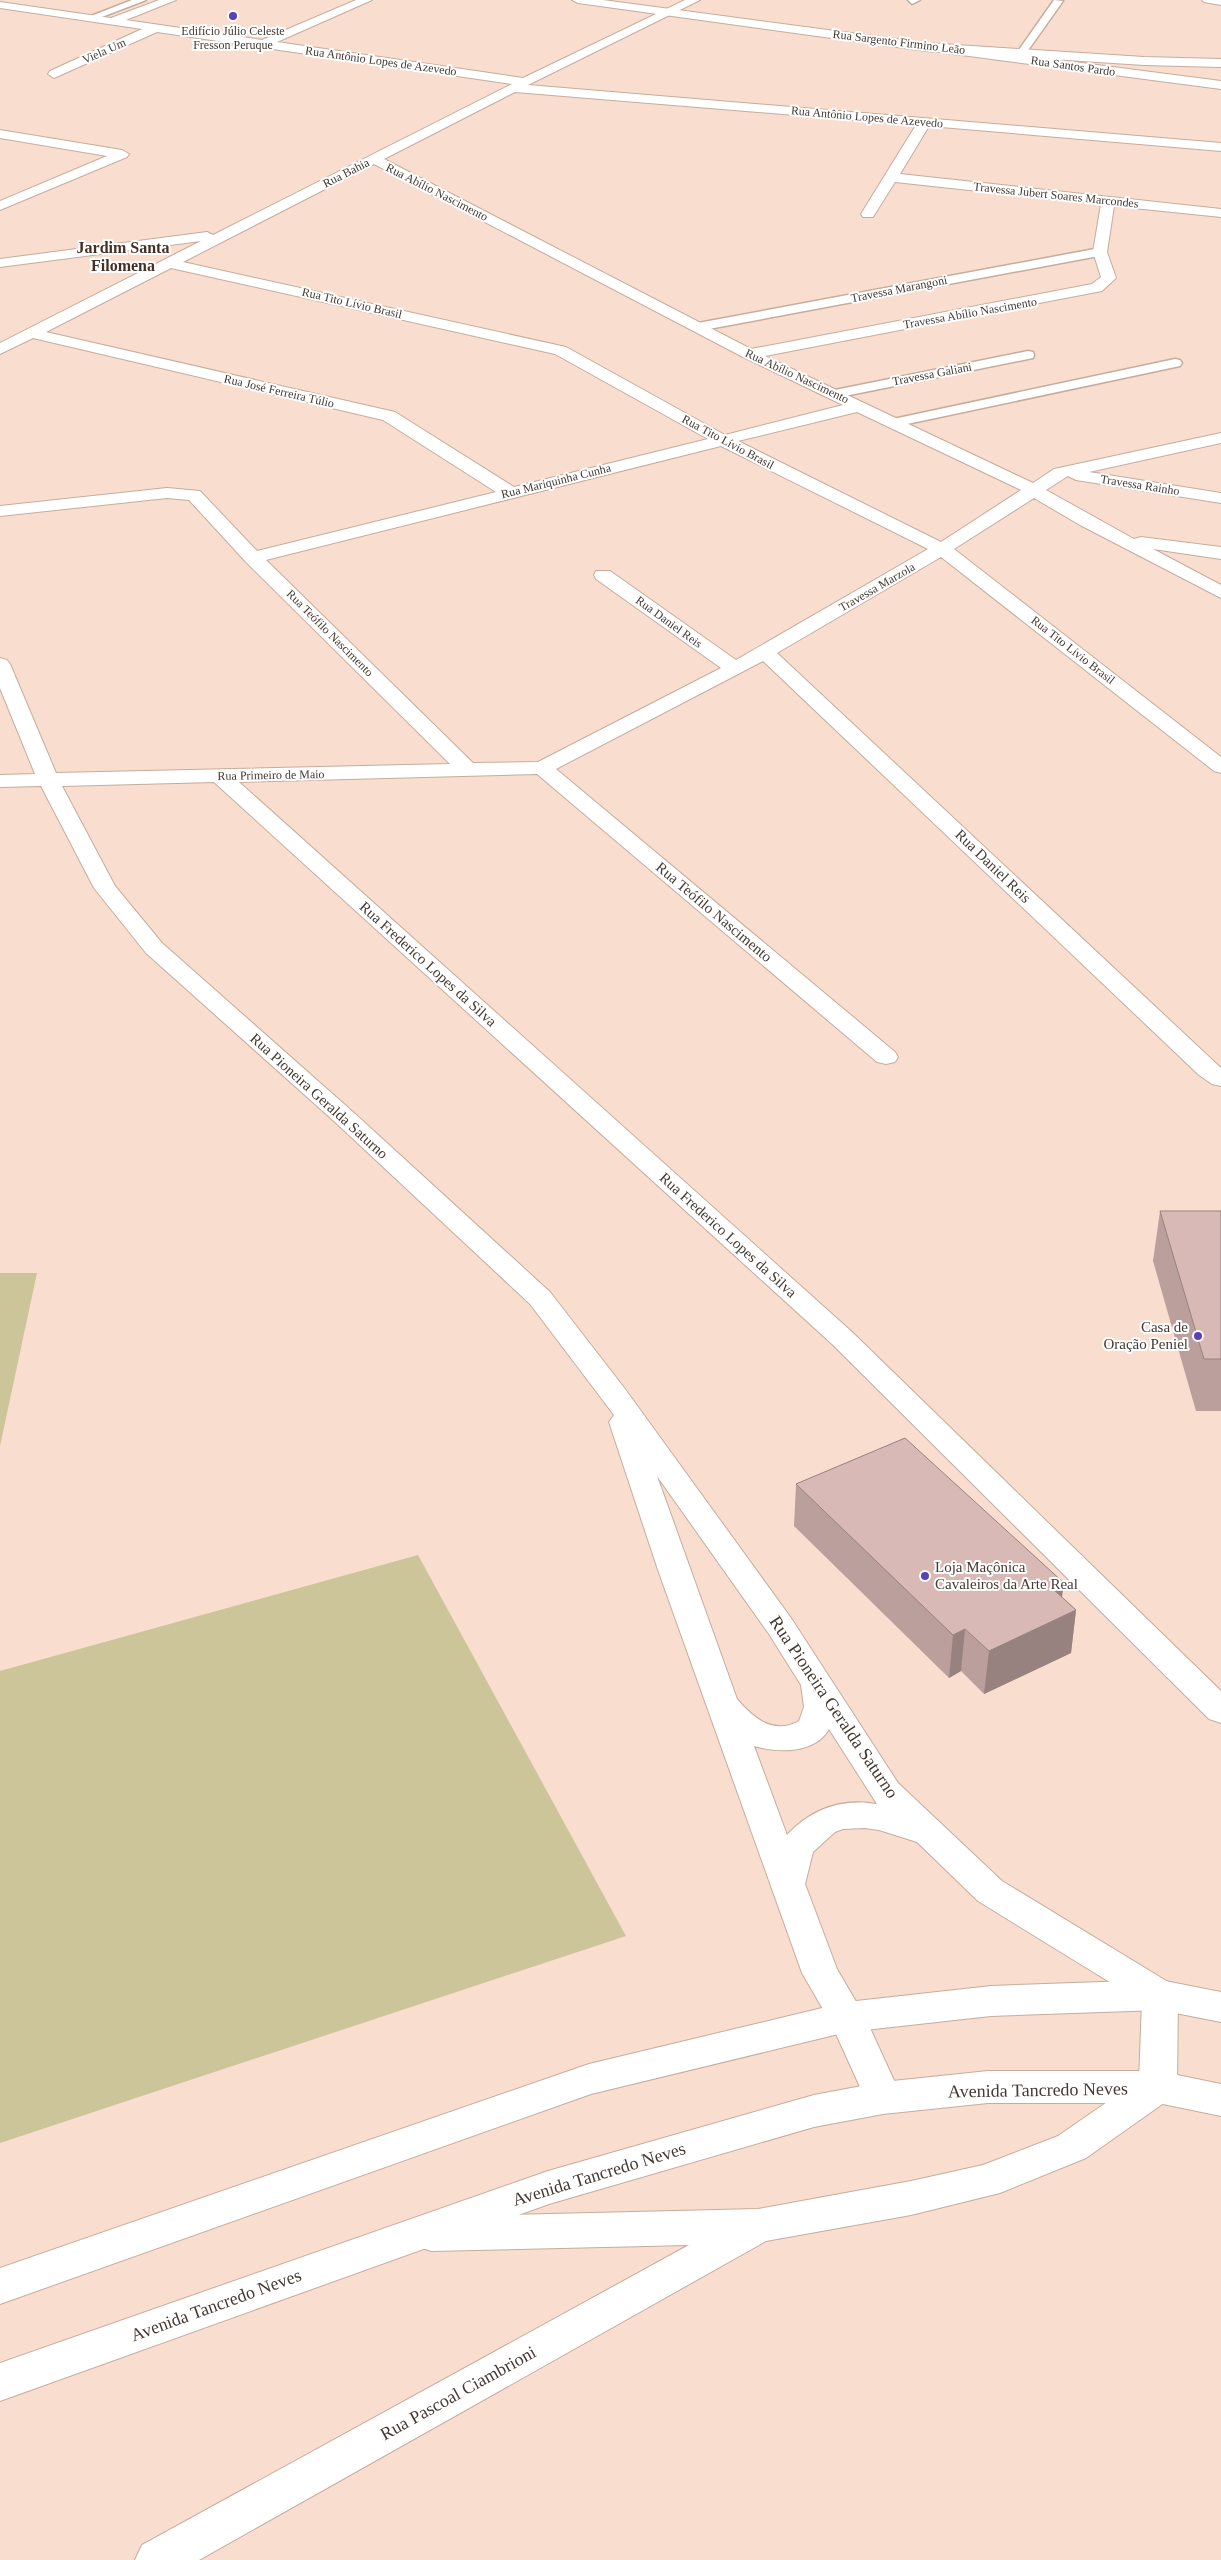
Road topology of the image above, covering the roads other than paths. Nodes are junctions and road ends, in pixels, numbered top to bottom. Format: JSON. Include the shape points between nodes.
{"nodes":[{"id":1,"x":141,"y":0,"type":"edge"},
{"id":2,"x":170,"y":0,"type":"edge"},
{"id":3,"x":366,"y":0,"type":"edge"},
{"id":4,"x":578,"y":0,"type":"edge"},
{"id":5,"x":694,"y":0,"type":"edge"},
{"id":6,"x":1208,"y":0,"type":"edge"},
{"id":7,"x":1058,"y":1,"type":"dead end"},
{"id":8,"x":1221,"y":2,"type":"edge"},
{"id":9,"x":0,"y":5,"type":"edge"},
{"id":10,"x":26,"y":8,"type":"junction"},
{"id":11,"x":670,"y":12,"type":"junction"},
{"id":12,"x":0,"y":18,"type":"edge"},
{"id":13,"x":91,"y":18,"type":"junction"},
{"id":14,"x":111,"y":22,"type":"junction"},
{"id":15,"x":155,"y":28,"type":"junction"},
{"id":16,"x":263,"y":44,"type":"junction"},
{"id":17,"x":926,"y":47,"type":"junction"},
{"id":18,"x":1021,"y":54,"type":"junction"},
{"id":19,"x":1221,"y":63,"type":"edge"},
{"id":20,"x":54,"y":74,"type":"dead end"},
{"id":21,"x":519,"y":85,"type":"junction"},
{"id":22,"x":1221,"y":85,"type":"edge"},
{"id":23,"x":925,"y":122,"type":"junction"},
{"id":24,"x":0,"y":134,"type":"edge"},
{"id":25,"x":1221,"y":147,"type":"edge"},
{"id":26,"x":374,"y":160,"type":"junction"},
{"id":27,"x":890,"y":177,"type":"junction"},
{"id":28,"x":1108,"y":200,"type":"junction"},
{"id":29,"x":3,"y":204,"type":"edge"},
{"id":30,"x":1221,"y":213,"type":"edge"},
{"id":31,"x":868,"y":214,"type":"dead end"},
{"id":32,"x":227,"y":233,"type":"junction"},
{"id":33,"x":1100,"y":252,"type":"junction"},
{"id":34,"x":0,"y":263,"type":"edge"},
{"id":35,"x":169,"y":263,"type":"junction"},
{"id":36,"x":698,"y":327,"type":"junction"},
{"id":37,"x":31,"y":333,"type":"junction"},
{"id":38,"x":0,"y":349,"type":"edge"},
{"id":39,"x":749,"y":354,"type":"junction"},
{"id":40,"x":1028,"y":355,"type":"dead end"},
{"id":41,"x":1175,"y":363,"type":"dead end"},
{"id":42,"x":835,"y":394,"type":"junction"},
{"id":43,"x":859,"y":406,"type":"junction"},
{"id":44,"x":893,"y":423,"type":"junction"},
{"id":45,"x":1221,"y":438,"type":"edge"},
{"id":46,"x":722,"y":440,"type":"junction"},
{"id":47,"x":1060,"y":473,"type":"junction"},
{"id":48,"x":1032,"y":489,"type":"junction"},
{"id":49,"x":509,"y":492,"type":"junction"},
{"id":50,"x":1221,"y":498,"type":"edge"},
{"id":51,"x":0,"y":511,"type":"edge"},
{"id":52,"x":1122,"y":539,"type":"junction"},
{"id":53,"x":942,"y":548,"type":"junction"},
{"id":54,"x":1221,"y":553,"type":"edge"},
{"id":55,"x":253,"y":558,"type":"junction"},
{"id":56,"x":603,"y":575,"type":"dead end"},
{"id":57,"x":1221,"y":592,"type":"edge"},
{"id":58,"x":764,"y":652,"type":"junction"},
{"id":59,"x":0,"y":664,"type":"edge"},
{"id":60,"x":735,"y":669,"type":"junction"},
{"id":61,"x":1221,"y":767,"type":"edge"},
{"id":62,"x":542,"y":768,"type":"junction"},
{"id":63,"x":468,"y":770,"type":"junction"},
{"id":64,"x":220,"y":776,"type":"junction"},
{"id":65,"x":48,"y":780,"type":"junction"},
{"id":66,"x":0,"y":781,"type":"edge"},
{"id":67,"x":886,"y":1057,"type":"dead end"},
{"id":68,"x":1221,"y":1079,"type":"edge"},
{"id":69,"x":615,"y":1395,"type":"junction"},
{"id":70,"x":817,"y":1684,"type":"junction"},
{"id":71,"x":722,"y":1704,"type":"junction"},
{"id":72,"x":1221,"y":1711,"type":"edge"},
{"id":73,"x":930,"y":1834,"type":"junction"},
{"id":74,"x":788,"y":1883,"type":"junction"},
{"id":75,"x":1160,"y":1995,"type":"junction"},
{"id":76,"x":1221,"y":2007,"type":"edge"},
{"id":77,"x":847,"y":2018,"type":"junction"},
{"id":78,"x":1158,"y":2087,"type":"junction"},
{"id":79,"x":883,"y":2098,"type":"junction"},
{"id":80,"x":1221,"y":2100,"type":"edge"},
{"id":81,"x":758,"y":2226,"type":"junction"},
{"id":82,"x":417,"y":2234,"type":"junction"},
{"id":83,"x":0,"y":2286,"type":"edge"},
{"id":84,"x":0,"y":2382,"type":"edge"},
{"id":85,"x":157,"y":2560,"type":"edge"}],
"edges":[{"from":1,"to":13,"type":"lane"},
{"from":2,"to":14,"type":"street"},
{"from":3,"to":16,"type":"street"},
{"from":4,"to":11,"type":"street","name":"Rua Sargento Firmino Leão"},
{"from":5,"to":11,"type":"street","name":"Rua Bahia"},
{"from":6,"to":8,"type":"street"},
{"from":7,"to":18,"type":"lane"},
{"from":9,"to":10,"type":"street","name":"Rua Antônio Lopes de Azevedo"},
{"from":10,"to":12,"type":"street"},
{"from":10,"to":13,"type":"street","name":"Rua Antônio Lopes de Azevedo"},
{"from":11,"to":17,"type":"street","name":"Rua Sargento Firmino Leão"},
{"from":11,"to":21,"type":"street","name":"Rua Bahia"},
{"from":13,"to":14,"type":"street","name":"Rua Antônio Lopes de Azevedo"},
{"from":14,"to":15,"type":"street","name":"Rua Antônio Lopes de Azevedo"},
{"from":15,"to":16,"type":"street","name":"Rua Antônio Lopes de Azevedo"},
{"from":15,"to":20,"type":"street","name":"Viela Um"},
{"from":16,"to":21,"type":"street","name":"Rua Antônio Lopes de Azevedo"},
{"from":17,"to":18,"type":"street","name":"Rua Sargento Firmino Leão"},
{"from":17,"to":22,"type":"street","name":"Rua Santos Pardo"},
{"from":18,"to":19,"type":"street","name":"Rua Sargento Firmino Leão"},
{"from":21,"to":23,"type":"street","name":"Rua Antônio Lopes de Azevedo"},
{"from":21,"to":26,"type":"street","name":"Rua Bahia"},
{"from":23,"to":25,"type":"street","name":"Rua Antônio Lopes de Azevedo"},
{"from":23,"to":27,"type":"street"},
{"from":24,"to":29,"type":"street","via":[[122,154]]},
{"from":26,"to":32,"type":"street","name":"Rua Bahia"},
{"from":26,"to":36,"type":"street","name":"Rua Abílio Nascimento"},
{"from":27,"to":28,"type":"street","name":"Travessa Jubert Soares Marcondes"},
{"from":27,"to":31,"type":"street"},
{"from":28,"to":30,"type":"street","name":"Travessa Jubert Soares Marcondes"},
{"from":28,"to":33,"type":"street","name":"Travessa Abílio Nascimento"},
{"from":32,"to":34,"type":"street"},
{"from":32,"to":35,"type":"street","name":"Rua Bahia"},
{"from":33,"to":36,"type":"lane","name":"Travessa Marangoni"},
{"from":33,"to":39,"type":"street","name":"Travessa Abílio Nascimento","via":[[1109,278],[1098,288]]},
{"from":35,"to":37,"type":"street","name":"Rua Bahia"},
{"from":35,"to":46,"type":"street","name":"Rua Tito Lívio Brasil","via":[[560,350]]},
{"from":36,"to":39,"type":"street","name":"Rua Abílio Nascimento"},
{"from":37,"to":38,"type":"street","name":"Rua Bahia"},
{"from":37,"to":49,"type":"street","name":"Rua José Ferreira Túlio","via":[[389,416]]},
{"from":39,"to":42,"type":"street","name":"Rua Abílio Nascimento"},
{"from":40,"to":42,"type":"lane","name":"Travessa Galiani"},
{"from":41,"to":44,"type":"lane"},
{"from":42,"to":43,"type":"street","name":"Rua Abílio Nascimento"},
{"from":43,"to":44,"type":"street","name":"Rua Abílio Nascimento"},
{"from":43,"to":46,"type":"street","name":"Rua Mariquinha Cunha"},
{"from":44,"to":48,"type":"street","name":"Rua Abílio Nascimento"},
{"from":45,"to":47,"type":"street","name":"Travessa Marzola"},
{"from":46,"to":49,"type":"street","name":"Rua Mariquinha Cunha"},
{"from":46,"to":53,"type":"street","name":"Rua Tito Lívio Brasil"},
{"from":47,"to":48,"type":"street","name":"Travessa Marzola"},
{"from":47,"to":50,"type":"street","name":"Travessa Rainho"},
{"from":48,"to":52,"type":"street","name":"Rua Abílio Nascimento"},
{"from":48,"to":53,"type":"street","name":"Travessa Marzola"},
{"from":49,"to":55,"type":"street","name":"Rua Mariquinha Cunha"},
{"from":51,"to":55,"type":"street","name":"Rua Teófilo Nascimento","via":[[167,493],[194,495]]},
{"from":52,"to":54,"type":"street"},
{"from":52,"to":57,"type":"street","name":"Rua Abílio Nascimento"},
{"from":53,"to":58,"type":"street","name":"Travessa Marzola"},
{"from":53,"to":61,"type":"street","name":"Rua Tito Lívio Brasil"},
{"from":55,"to":63,"type":"street","name":"Rua Teófilo Nascimento"},
{"from":56,"to":60,"type":"street","name":"Rua Daniel Reis"},
{"from":58,"to":60,"type":"street","name":"Travessa Marzola"},
{"from":58,"to":68,"type":"street","name":"Rua Daniel Reis"},
{"from":59,"to":65,"type":"street","name":"Rua Pioneira Geralda Saturno"},
{"from":60,"to":62,"type":"street","name":"Travessa Marzola"},
{"from":62,"to":63,"type":"street","name":"Rua Primeiro de Maio"},
{"from":62,"to":67,"type":"street","name":"Rua Teófilo Nascimento"},
{"from":63,"to":64,"type":"street","name":"Rua Primeiro de Maio"},
{"from":64,"to":65,"type":"street","name":"Rua Primeiro de Maio"},
{"from":64,"to":72,"type":"street","name":"Rua Frederico Lopes da Silva","via":[[842,1338]]},
{"from":65,"to":66,"type":"street","name":"Rua Primeiro de Maio"},
{"from":65,"to":69,"type":"street","name":"Rua Pioneira Geralda Saturno","via":[[105,888],[154,948],[540,1298]]},
{"from":69,"to":70,"type":"street","name":"Rua Pioneira Geralda Saturno","via":[[780,1626]]},
{"from":69,"to":71,"type":"street","name":"Rua Pioneira Geralda Saturno"},
{"from":70,"to":71,"type":"street","via":[[820,1708],[813,1728],[791,1739],[762,1736],[736,1722]]},
{"from":70,"to":73,"type":"street","name":"Rua Pioneira Geralda Saturno","via":[[886,1792]]},
{"from":71,"to":74,"type":"street","name":"Rua Pioneira Geralda Saturno"},
{"from":73,"to":74,"type":"street","via":[[868,1814],[837,1816],[814,1830],[796,1848]]},
{"from":73,"to":75,"type":"street","name":"Rua Pioneira Geralda Saturno","via":[[990,1891]]},
{"from":74,"to":77,"type":"street","name":"Rua Pioneira Geralda Saturno","via":[[820,1973]]},
{"from":75,"to":76,"type":"street"},
{"from":75,"to":77,"type":"street","via":[[991,2001]]},
{"from":75,"to":78,"type":"street"},
{"from":77,"to":79,"type":"street","name":"Rua Pioneira Geralda Saturno"},
{"from":77,"to":83,"type":"street","via":[[589,2079]]},
{"from":78,"to":79,"type":"street","name":"Avenida Tancredo Neves","via":[[988,2087]]},
{"from":78,"to":80,"type":"street","name":"Avenida Tancredo Neves"},
{"from":78,"to":81,"type":"street","via":[[1072,2146],[986,2181]]},
{"from":79,"to":82,"type":"street","name":"Avenida Tancredo Neves","via":[[814,2111],[548,2188]]},
{"from":81,"to":82,"type":"street"},
{"from":81,"to":85,"type":"street","name":"Rua Pascoal Ciambrioni"},
{"from":82,"to":84,"type":"street","name":"Avenida Tancredo Neves"}]}
